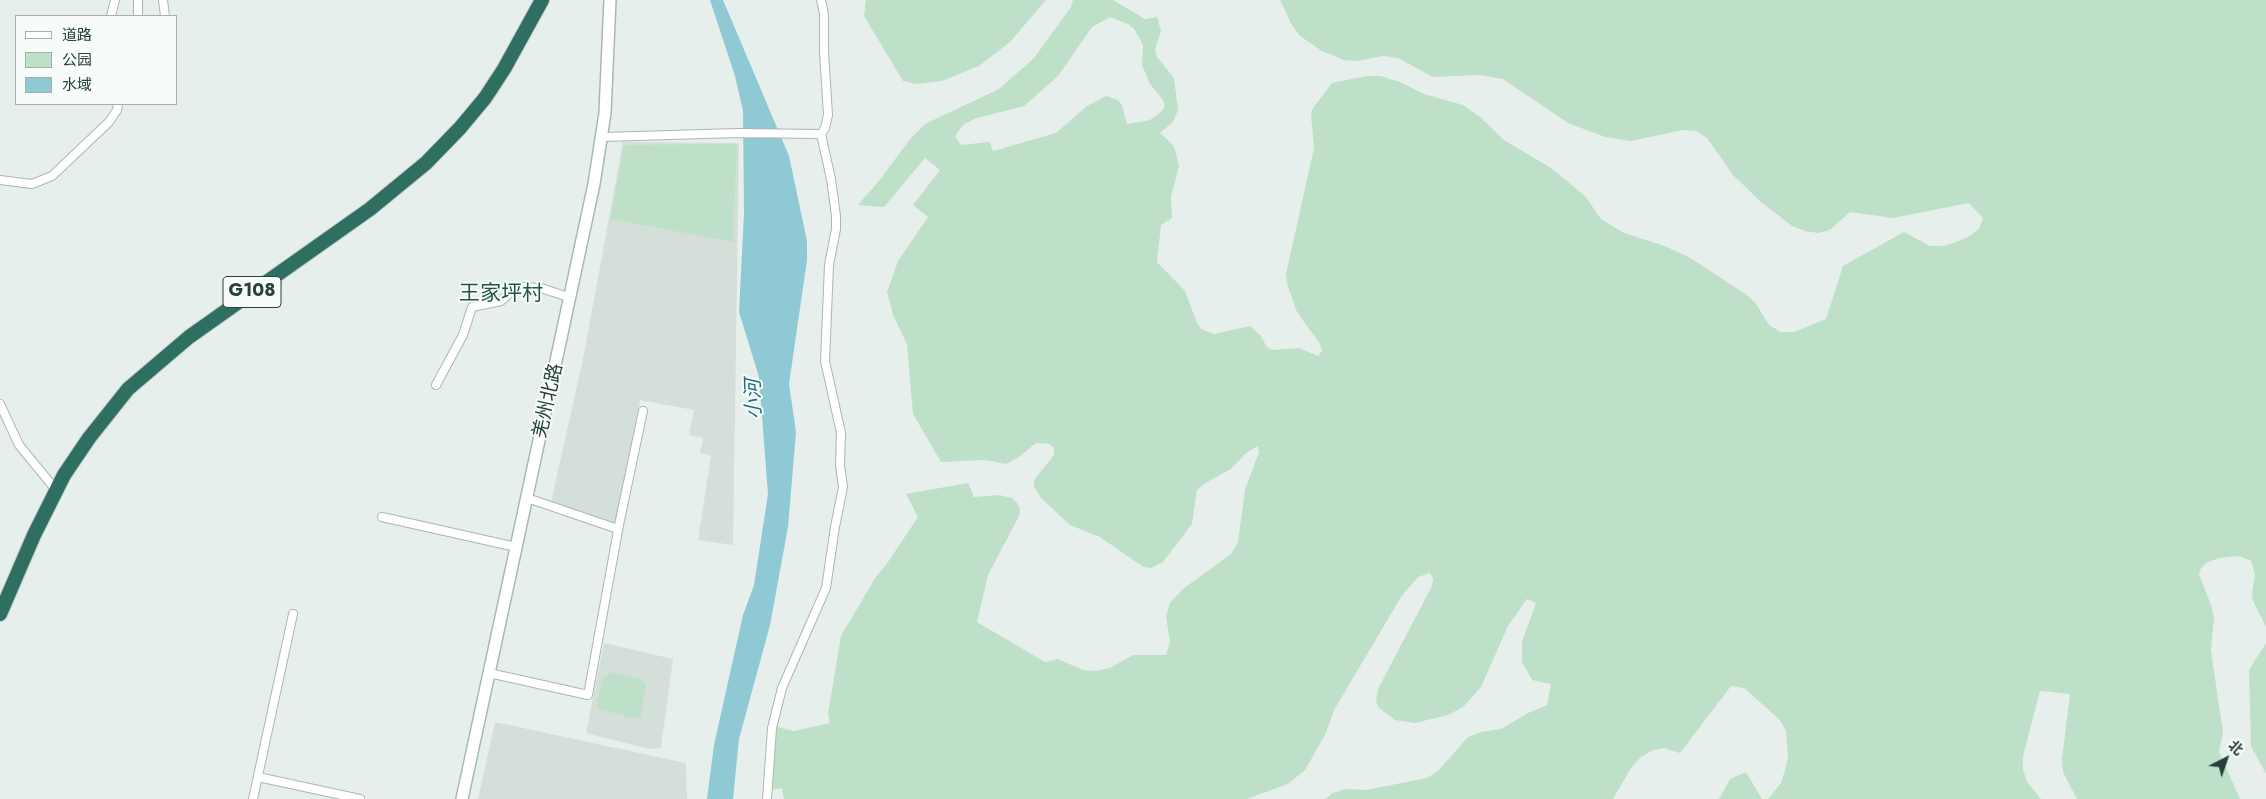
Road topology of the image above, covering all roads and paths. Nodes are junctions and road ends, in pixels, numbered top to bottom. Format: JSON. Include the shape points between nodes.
{"nodes":[{"id":1,"x":115,"y":0,"type":"edge"},
{"id":2,"x":138,"y":0,"type":"edge"},
{"id":3,"x":163,"y":0,"type":"edge"},
{"id":4,"x":542,"y":0,"type":"edge"},
{"id":5,"x":610,"y":0,"type":"edge"},
{"id":6,"x":821,"y":0,"type":"edge"},
{"id":7,"x":111,"y":15,"type":"edge"},
{"id":8,"x":138,"y":15,"type":"edge"},
{"id":9,"x":165,"y":15,"type":"edge"},
{"id":10,"x":118,"y":105,"type":"edge"},
{"id":11,"x":821,"y":134,"type":"junction"},
{"id":12,"x":602,"y":137,"type":"junction"},
{"id":13,"x":0,"y":180,"type":"edge"},
{"id":14,"x":571,"y":298,"type":"junction"},
{"id":15,"x":436,"y":384,"type":"dead end"},
{"id":16,"x":0,"y":404,"type":"edge"},
{"id":17,"x":643,"y":411,"type":"dead end"},
{"id":18,"x":56,"y":490,"type":"junction"},
{"id":19,"x":527,"y":498,"type":"junction"},
{"id":20,"x":382,"y":517,"type":"dead end"},
{"id":21,"x":618,"y":530,"type":"junction"},
{"id":22,"x":516,"y":547,"type":"junction"},
{"id":23,"x":0,"y":614,"type":"edge"},
{"id":24,"x":293,"y":614,"type":"dead end"},
{"id":25,"x":489,"y":673,"type":"junction"},
{"id":26,"x":258,"y":777,"type":"junction"},
{"id":27,"x":340,"y":797,"type":"edge"},
{"id":28,"x":253,"y":799,"type":"edge"},
{"id":29,"x":360,"y":799,"type":"edge"},
{"id":30,"x":462,"y":799,"type":"edge"},
{"id":31,"x":767,"y":799,"type":"edge"}],
"edges":[{"from":1,"to":7,"type":"street"},
{"from":2,"to":8,"type":"street"},
{"from":3,"to":9,"type":"street"},
{"from":4,"to":18,"type":"highway","number":"G108","via":[[485,98],[426,163],[370,209],[196,332],[142,376],[89,438]]},
{"from":5,"to":12,"type":"main road","name":"羌州北路"},
{"from":6,"to":11,"type":"street","via":[[828,114]]},
{"from":10,"to":13,"type":"street","via":[[109,122],[52,176],[32,184]]},
{"from":11,"to":12,"type":"street"},
{"from":11,"to":31,"type":"street","via":[[836,216],[829,265],[825,361],[840,432],[843,487],[826,588],[782,688],[772,728]]},
{"from":12,"to":14,"type":"main road","name":"羌州北路"},
{"from":14,"to":15,"type":"street","via":[[541,288],[522,286],[501,301],[472,307],[463,335]]},
{"from":14,"to":19,"type":"main road","name":"羌州北路"},
{"from":16,"to":18,"type":"street","via":[[19,445]]},
{"from":17,"to":21,"type":"street"},
{"from":18,"to":23,"type":"highway","number":"G108"},
{"from":19,"to":21,"type":"street"},
{"from":19,"to":22,"type":"main road","name":"羌州北路"},
{"from":20,"to":22,"type":"street"},
{"from":21,"to":25,"type":"street","via":[[588,695]]},
{"from":22,"to":25,"type":"main road","name":"羌州北路"},
{"from":24,"to":26,"type":"street"},
{"from":25,"to":30,"type":"main road","name":"羌州北路"},
{"from":26,"to":27,"type":"street"},
{"from":26,"to":28,"type":"street"},
{"from":27,"to":29,"type":"street"}]}
